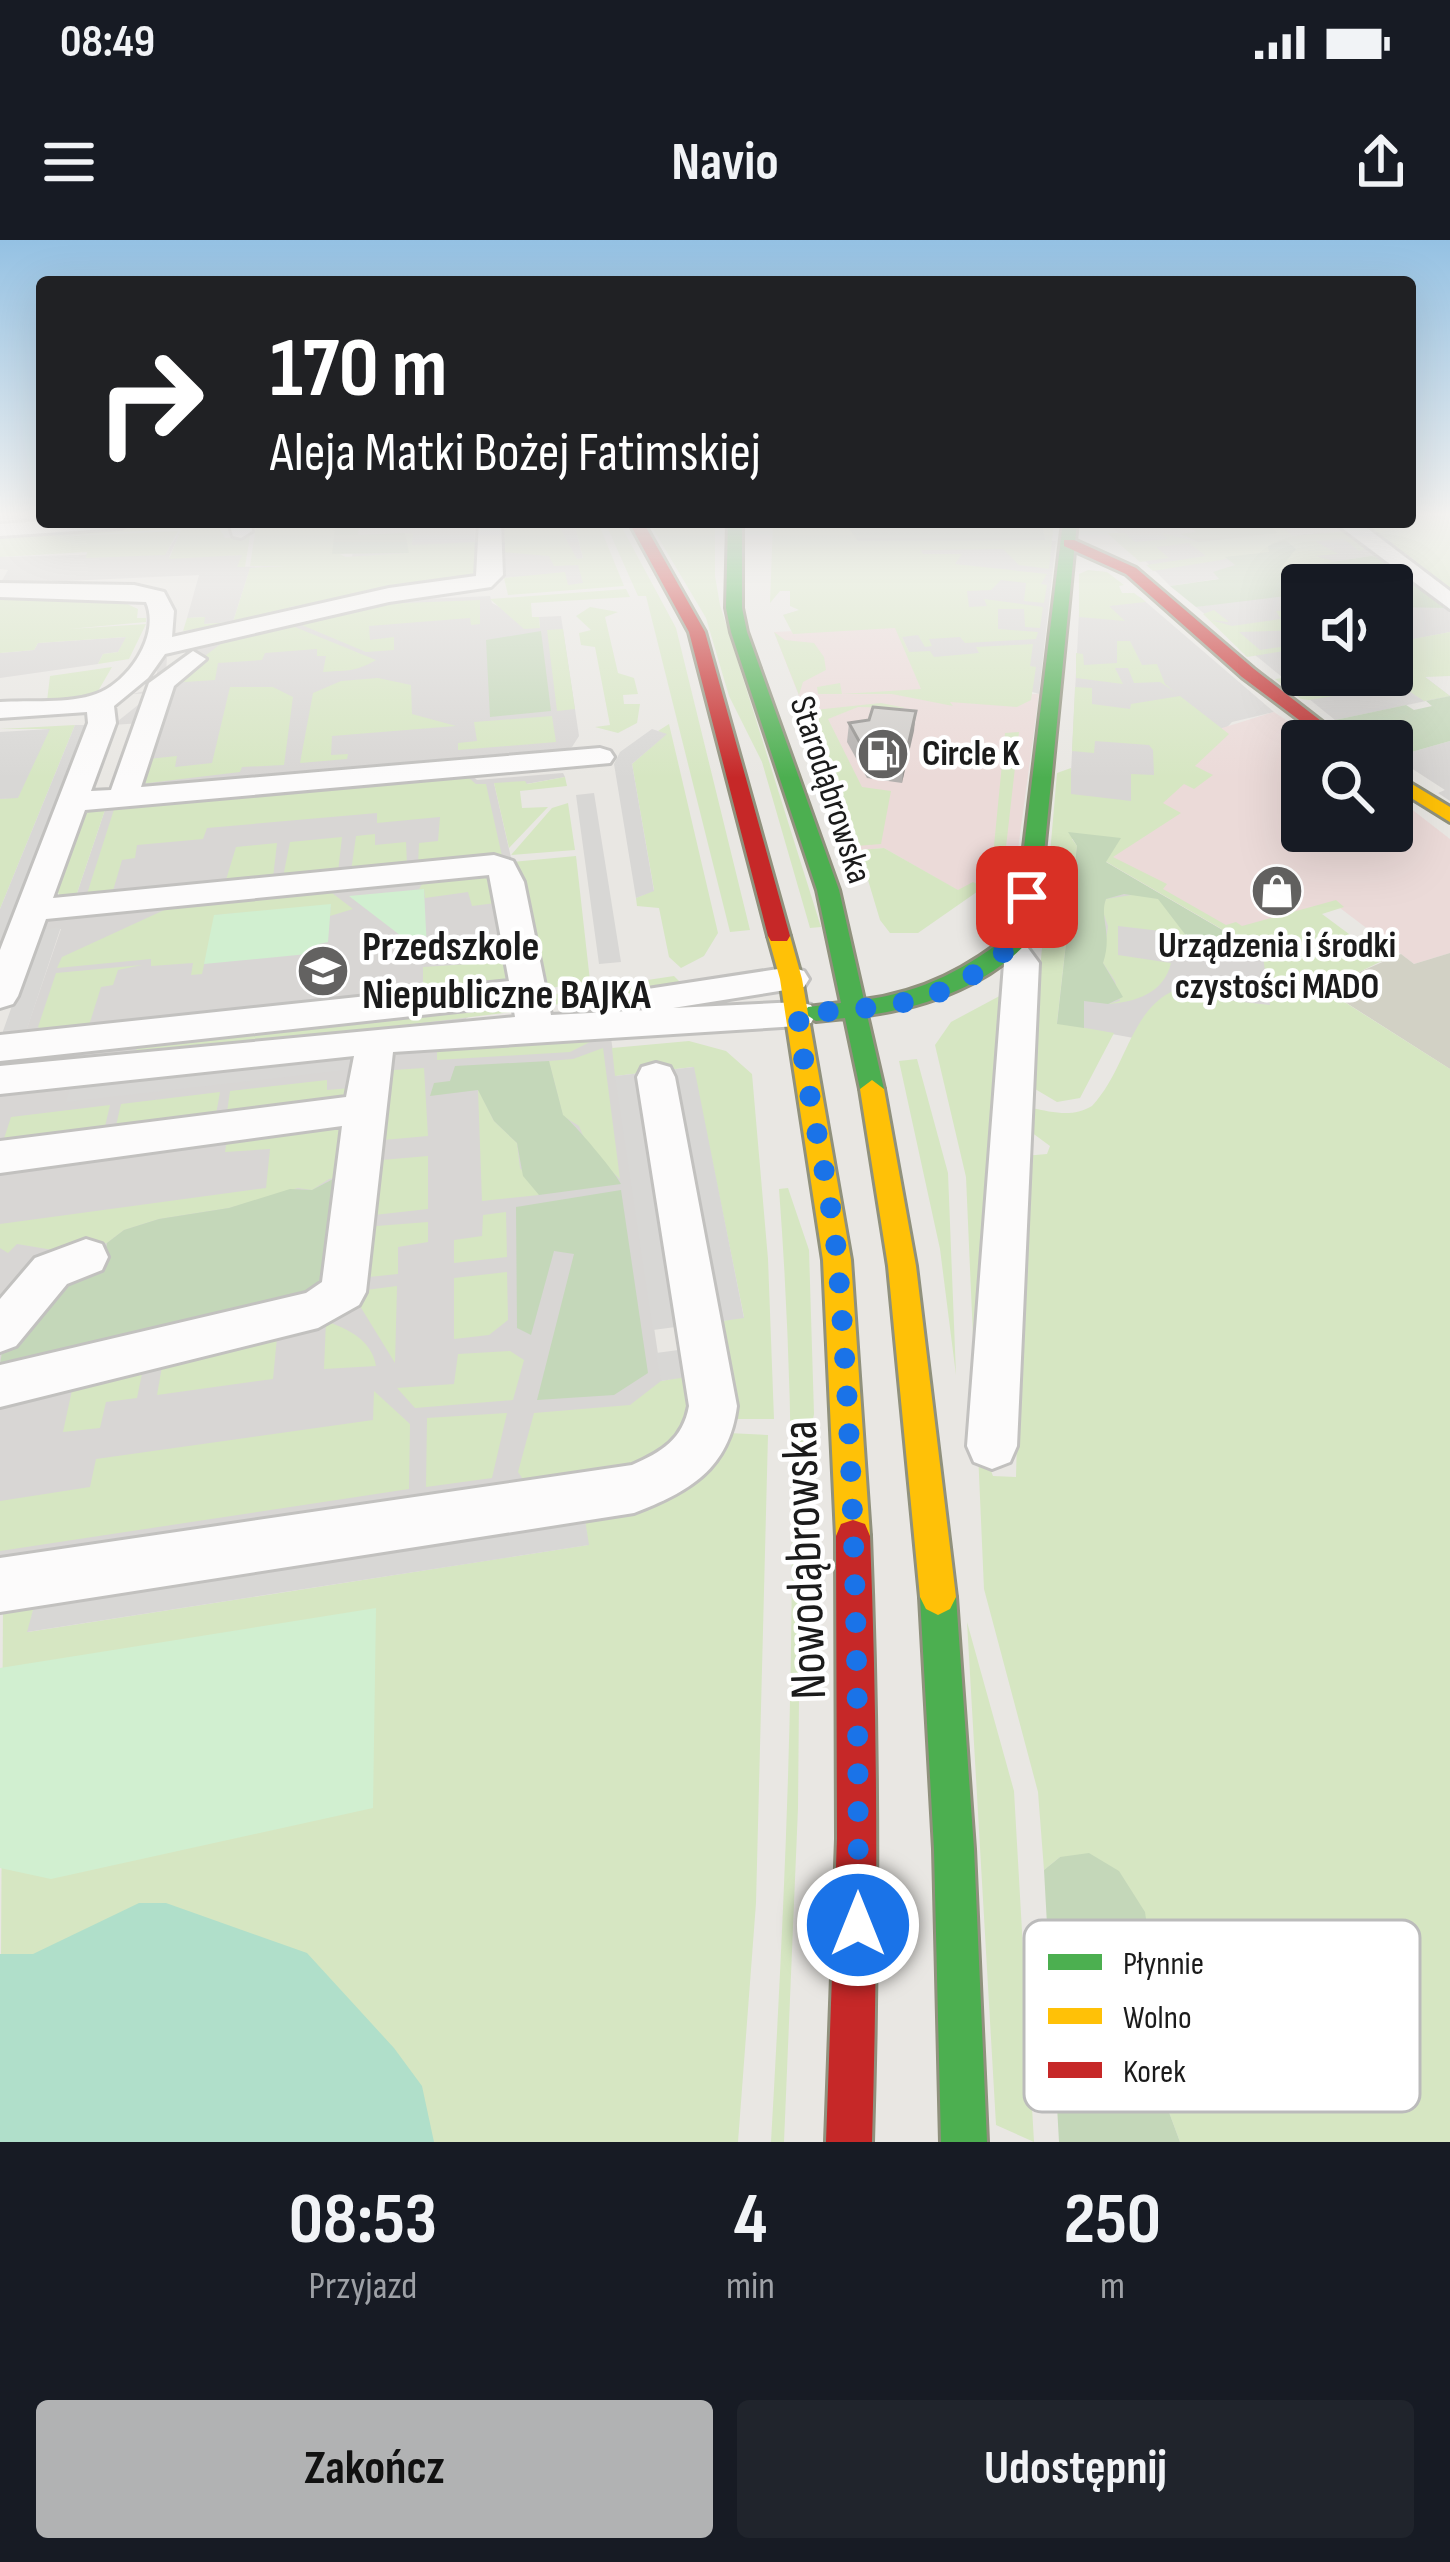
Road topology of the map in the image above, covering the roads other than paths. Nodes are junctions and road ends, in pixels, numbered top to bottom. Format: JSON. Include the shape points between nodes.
{"nodes":[{"id":1,"x":158,"y":601,"type":"edge"},
{"id":2,"x":363,"y":601,"type":"edge"},
{"id":3,"x":680,"y":601,"type":"edge"},
{"id":4,"x":734,"y":601,"type":"edge"},
{"id":5,"x":1062,"y":601,"type":"edge"},
{"id":6,"x":1165,"y":601,"type":"edge"},
{"id":7,"x":220,"y":634,"type":"junction"},
{"id":8,"x":158,"y":648,"type":"junction"},
{"id":9,"x":100,"y":703,"type":"junction"},
{"id":10,"x":0,"y":710,"type":"edge"},
{"id":11,"x":1312,"y":720,"type":"edge"},
{"id":12,"x":600,"y":757,"type":"dead end"},
{"id":13,"x":1413,"y":792,"type":"edge"},
{"id":14,"x":123,"y":798,"type":"junction"},
{"id":15,"x":72,"y":802,"type":"junction"},
{"id":16,"x":1450,"y":816,"type":"edge"},
{"id":17,"x":32,"y":910,"type":"junction"},
{"id":18,"x":1001,"y":936,"type":"junction"},
{"id":19,"x":858,"y":973,"type":"junction"},
{"id":20,"x":0,"y":996,"type":"edge"},
{"id":21,"x":794,"y":996,"type":"junction"},
{"id":22,"x":856,"y":1010,"type":"junction"},
{"id":23,"x":533,"y":1013,"type":"junction"},
{"id":24,"x":377,"y":1041,"type":"junction"},
{"id":25,"x":0,"y":1048,"type":"edge"},
{"id":26,"x":656,"y":1077,"type":"dead end"},
{"id":27,"x":0,"y":1080,"type":"edge"},
{"id":28,"x":364,"y":1109,"type":"junction"},
{"id":29,"x":0,"y":1157,"type":"edge"},
{"id":30,"x":86,"y":1257,"type":"dead end"},
{"id":31,"x":0,"y":1331,"type":"edge"},
{"id":32,"x":0,"y":1385,"type":"edge"},
{"id":33,"x":992,"y":1446,"type":"dead end"},
{"id":34,"x":0,"y":1585,"type":"edge"},
{"id":35,"x":849,"y":2142,"type":"edge"},
{"id":36,"x":964,"y":2142,"type":"edge"}],
"edges":[{"from":1,"to":8,"type":"street"},
{"from":2,"to":7,"type":"street"},
{"from":3,"to":21,"type":"street","name":"Starodąbrowska","via":[[697,632]]},
{"from":4,"to":19,"type":"street","name":"Starodąbrowska"},
{"from":5,"to":18,"type":"street","via":[[1025,933]]},
{"from":6,"to":11,"type":"street"},
{"from":7,"to":8,"type":"street"},
{"from":7,"to":14,"type":"street","via":[[162,683]]},
{"from":8,"to":9,"type":"street","via":[[124,690]]},
{"from":9,"to":10,"type":"street"},
{"from":9,"to":15,"type":"street","via":[[102,723]]},
{"from":12,"to":14,"type":"street"},
{"from":13,"to":16,"type":"street"},
{"from":14,"to":15,"type":"street"},
{"from":15,"to":17,"type":"street"},
{"from":17,"to":20,"type":"street"},
{"from":17,"to":23,"type":"street","via":[[494,866],[506,874]]},
{"from":18,"to":22,"type":"street","via":[[957,988],[915,1004]]},
{"from":18,"to":33,"type":"street","via":[[1022,963]]},
{"from":19,"to":21,"type":"street"},
{"from":19,"to":22,"type":"street","name":"Starodąbrowska"},
{"from":21,"to":22,"type":"street"},
{"from":21,"to":23,"type":"street"},
{"from":21,"to":35,"type":"street","name":"Nowodąbrowska","via":[[837,1260],[849,1430],[859,1811]]},
{"from":22,"to":36,"type":"street","via":[[903,1262],[941,1615]]},
{"from":23,"to":24,"type":"street","via":[[464,1032]]},
{"from":23,"to":25,"type":"street"},
{"from":24,"to":27,"type":"street"},
{"from":24,"to":28,"type":"street"},
{"from":26,"to":34,"type":"street","via":[[713,1406],[712,1429],[686,1464],[634,1489]]},
{"from":28,"to":29,"type":"street"},
{"from":28,"to":32,"type":"street","via":[[338,1300]]},
{"from":30,"to":31,"type":"street","via":[[23,1276]]}]}
